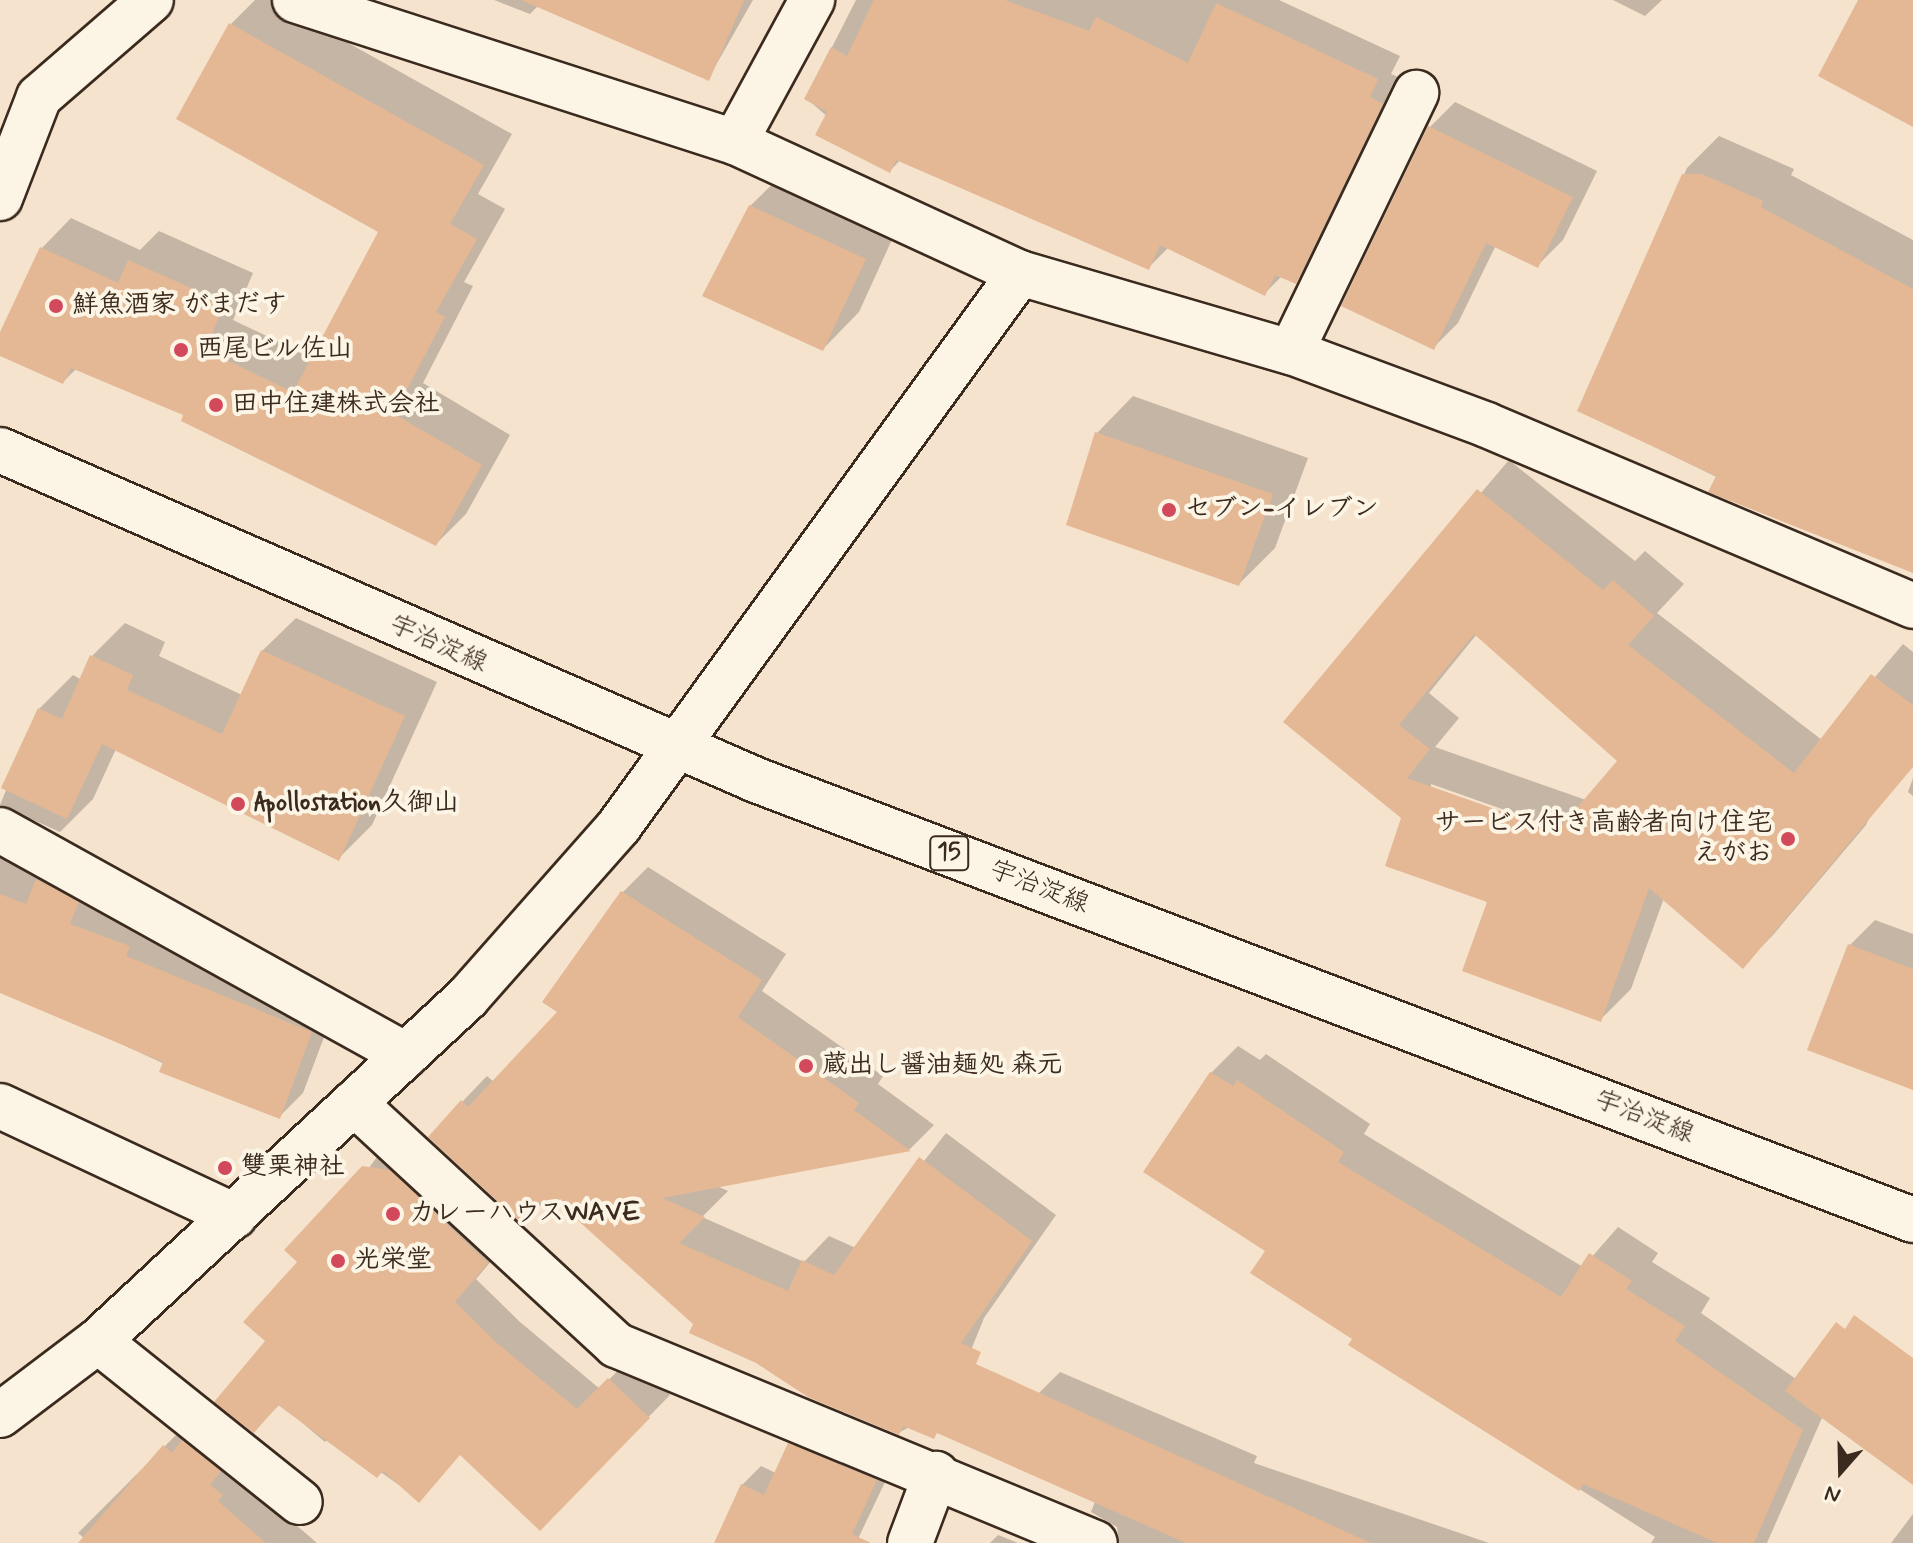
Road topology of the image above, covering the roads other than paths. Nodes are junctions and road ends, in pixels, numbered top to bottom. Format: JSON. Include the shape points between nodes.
{"nodes":[{"id":1,"x":151,"y":0,"type":"edge"},
{"id":2,"x":295,"y":0,"type":"edge"},
{"id":3,"x":812,"y":0,"type":"edge"},
{"id":4,"x":1416,"y":93,"type":"dead end"},
{"id":5,"x":735,"y":142,"type":"junction"},
{"id":6,"x":0,"y":198,"type":"edge"},
{"id":7,"x":1020,"y":273,"type":"junction"},
{"id":8,"x":1291,"y":352,"type":"junction"},
{"id":9,"x":0,"y":450,"type":"edge"},
{"id":10,"x":1913,"y":606,"type":"edge"},
{"id":11,"x":677,"y":748,"type":"junction"},
{"id":12,"x":0,"y":830,"type":"edge"},
{"id":13,"x":406,"y":1055,"type":"junction"},
{"id":14,"x":354,"y":1103,"type":"junction"},
{"id":15,"x":0,"y":1106,"type":"edge"},
{"id":16,"x":235,"y":1216,"type":"junction"},
{"id":17,"x":1913,"y":1220,"type":"edge"},
{"id":18,"x":98,"y":1341,"type":"junction"},
{"id":19,"x":0,"y":1415,"type":"edge"},
{"id":20,"x":936,"y":1474,"type":"junction"},
{"id":21,"x":300,"y":1502,"type":"dead end"},
{"id":22,"x":910,"y":1543,"type":"edge"},
{"id":23,"x":1095,"y":1543,"type":"edge"}],
"edges":[{"from":1,"to":6,"type":"street","via":[[39,97]]},
{"from":2,"to":5,"type":"street"},
{"from":3,"to":5,"type":"street"},
{"from":4,"to":8,"type":"street"},
{"from":5,"to":7,"type":"street"},
{"from":7,"to":8,"type":"street"},
{"from":7,"to":11,"type":"street"},
{"from":8,"to":10,"type":"street","via":[[1487,425]]},
{"from":9,"to":11,"type":"street","name":"宇治淀線","number":"15"},
{"from":11,"to":13,"type":"street","via":[[619,826],[467,998]]},
{"from":11,"to":17,"type":"street","name":"宇治淀線","number":"15"},
{"from":12,"to":13,"type":"street"},
{"from":13,"to":14,"type":"street"},
{"from":14,"to":16,"type":"street"},
{"from":14,"to":20,"type":"street","via":[[616,1345]]},
{"from":15,"to":16,"type":"street"},
{"from":16,"to":18,"type":"street"},
{"from":18,"to":19,"type":"street"},
{"from":18,"to":21,"type":"street"},
{"from":20,"to":22,"type":"street"},
{"from":20,"to":23,"type":"street"}]}
